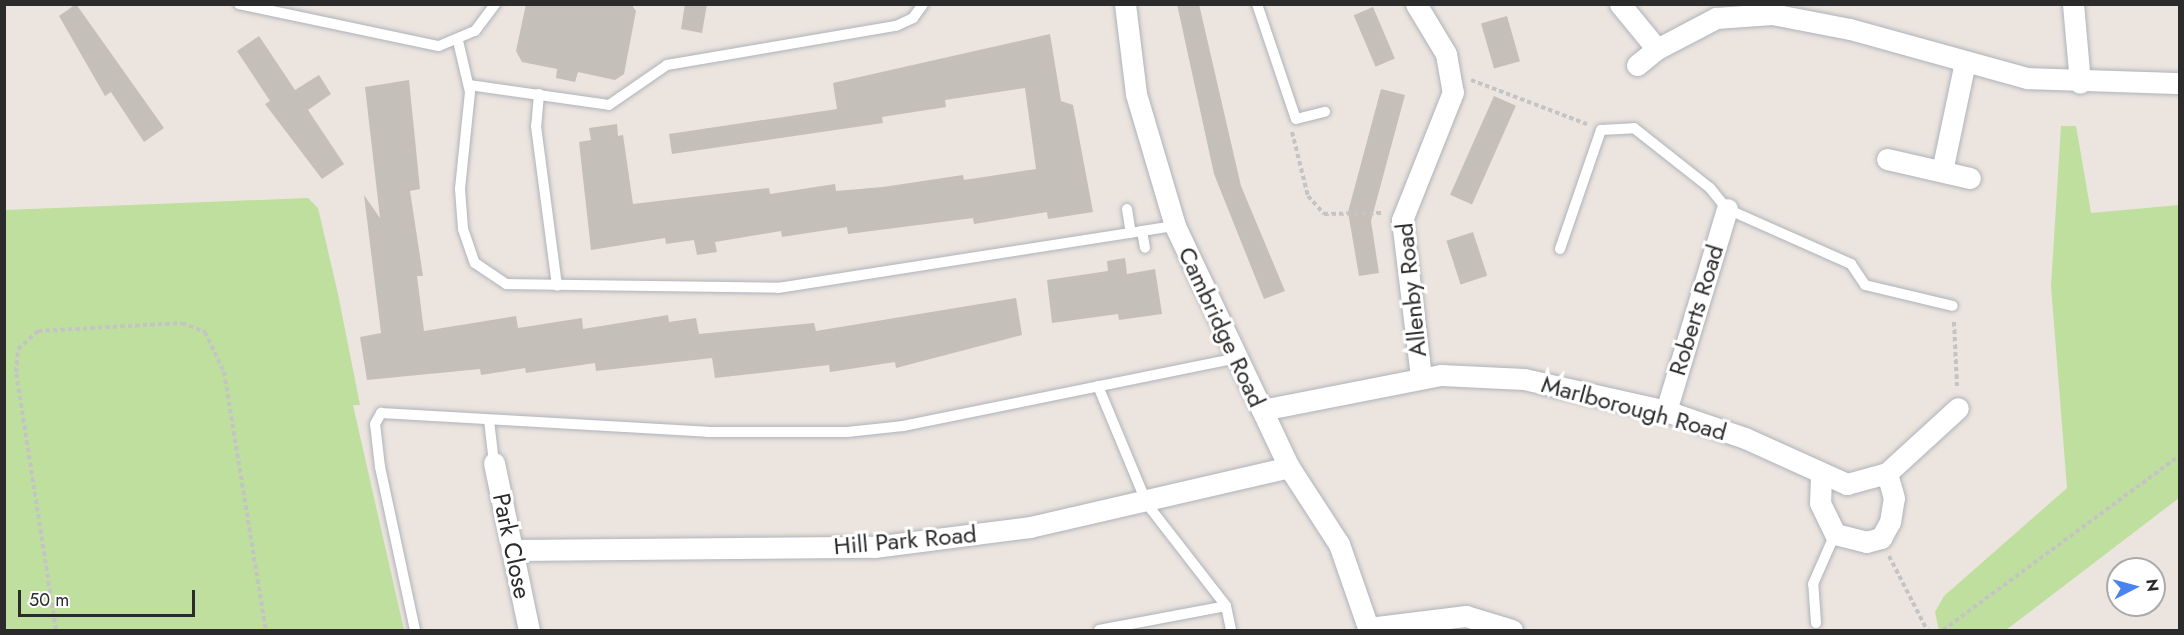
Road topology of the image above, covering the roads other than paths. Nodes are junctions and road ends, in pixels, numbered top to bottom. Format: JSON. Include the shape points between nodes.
{"nodes":[{"id":1,"x":239,"y":4,"type":"edge"},
{"id":2,"x":495,"y":4,"type":"edge"},
{"id":3,"x":923,"y":4,"type":"edge"},
{"id":4,"x":1125,"y":4,"type":"edge"},
{"id":5,"x":1257,"y":4,"type":"edge"},
{"id":6,"x":1416,"y":4,"type":"edge"},
{"id":7,"x":1620,"y":4,"type":"edge"},
{"id":8,"x":2073,"y":4,"type":"edge"},
{"id":9,"x":1743,"y":9,"type":"edge"},
{"id":10,"x":458,"y":41,"type":"junction"},
{"id":11,"x":1657,"y":49,"type":"junction"},
{"id":12,"x":1965,"y":62,"type":"junction"},
{"id":13,"x":1637,"y":65,"type":"dead end"},
{"id":14,"x":2080,"y":83,"type":"junction"},
{"id":15,"x":2180,"y":83,"type":"edge"},
{"id":16,"x":469,"y":85,"type":"junction"},
{"id":17,"x":539,"y":94,"type":"junction"},
{"id":18,"x":1325,"y":112,"type":"dead end"},
{"id":19,"x":1887,"y":159,"type":"dead end"},
{"id":20,"x":1942,"y":171,"type":"junction"},
{"id":21,"x":1970,"y":178,"type":"dead end"},
{"id":22,"x":1127,"y":209,"type":"dead end"},
{"id":23,"x":1727,"y":209,"type":"junction"},
{"id":24,"x":1175,"y":226,"type":"junction"},
{"id":25,"x":1136,"y":232,"type":"junction"},
{"id":26,"x":1145,"y":248,"type":"dead end"},
{"id":27,"x":1560,"y":249,"type":"dead end"},
{"id":28,"x":557,"y":286,"type":"junction"},
{"id":29,"x":1953,"y":306,"type":"road end"},
{"id":30,"x":1238,"y":358,"type":"junction"},
{"id":31,"x":1420,"y":378,"type":"junction"},
{"id":32,"x":1098,"y":386,"type":"junction"},
{"id":33,"x":1958,"y":408,"type":"road end"},
{"id":34,"x":1262,"y":410,"type":"junction"},
{"id":35,"x":1666,"y":411,"type":"junction"},
{"id":36,"x":489,"y":420,"type":"junction"},
{"id":37,"x":494,"y":463,"type":"joint"},
{"id":38,"x":1289,"y":467,"type":"junction"},
{"id":39,"x":1887,"y":473,"type":"junction"},
{"id":40,"x":1821,"y":476,"type":"junction"},
{"id":41,"x":1147,"y":504,"type":"junction"},
{"id":42,"x":1835,"y":534,"type":"junction"},
{"id":43,"x":514,"y":550,"type":"junction"},
{"id":44,"x":1226,"y":606,"type":"junction"},
{"id":45,"x":1816,"y":623,"type":"dead end"},
{"id":46,"x":1369,"y":629,"type":"edge"},
{"id":47,"x":416,"y":630,"type":"edge"},
{"id":48,"x":529,"y":630,"type":"edge"},
{"id":49,"x":1099,"y":630,"type":"edge"},
{"id":50,"x":1231,"y":630,"type":"edge"},
{"id":51,"x":1512,"y":630,"type":"edge"}],
"edges":[{"from":1,"to":10,"type":"lane","via":[[434,45]]},
{"from":2,"to":10,"type":"lane","via":[[482,25]]},
{"from":3,"to":17,"type":"lane","via":[[909,21],[896,26],[667,64],[609,105]]},
{"from":4,"to":24,"type":"street","name":"Cambridge Road","via":[[1136,94]]},
{"from":5,"to":18,"type":"lane","via":[[1296,119]]},
{"from":6,"to":31,"type":"street","name":"Allenby Road","via":[[1442,45],[1452,82],[1445,120],[1402,220]]},
{"from":7,"to":11,"type":"street"},
{"from":8,"to":14,"type":"street"},
{"from":9,"to":11,"type":"street","via":[[1698,26]]},
{"from":9,"to":12,"type":"street","via":[[1794,16]]},
{"from":10,"to":16,"type":"lane"},
{"from":11,"to":13,"type":"street"},
{"from":12,"to":14,"type":"street","via":[[2027,78]]},
{"from":12,"to":20,"type":"street"},
{"from":14,"to":15,"type":"street"},
{"from":16,"to":17,"type":"lane"},
{"from":16,"to":28,"type":"lane","via":[[460,197],[471,258],[500,282]]},
{"from":17,"to":28,"type":"lane","via":[[536,126]]},
{"from":19,"to":20,"type":"street"},
{"from":20,"to":21,"type":"street"},
{"from":22,"to":25,"type":"lane"},
{"from":23,"to":27,"type":"lane","via":[[1710,188],[1634,128],[1601,130]]},
{"from":23,"to":29,"type":"lane","via":[[1851,264],[1864,285]]},
{"from":23,"to":35,"type":"street","name":"Roberts Road"},
{"from":24,"to":25,"type":"lane"},
{"from":24,"to":30,"type":"street","name":"Cambridge Road"},
{"from":25,"to":26,"type":"lane"},
{"from":25,"to":28,"type":"lane","via":[[788,287]]},
{"from":30,"to":32,"type":"lane"},
{"from":30,"to":34,"type":"street","name":"Cambridge Road"},
{"from":31,"to":34,"type":"street","name":"Marlborough Road"},
{"from":31,"to":35,"type":"street","name":"Marlborough Road","via":[[1524,379]]},
{"from":32,"to":36,"type":"lane","via":[[903,426],[807,434]]},
{"from":32,"to":41,"type":"lane"},
{"from":33,"to":39,"type":"street","name":"Marlborough Road"},
{"from":34,"to":38,"type":"street","name":"Cambridge Road"},
{"from":35,"to":40,"type":"street","name":"Marlborough Road","via":[[1745,438]]},
{"from":36,"to":37,"type":"lane"},
{"from":36,"to":47,"type":"lane","via":[[381,413],[375,424]]},
{"from":37,"to":43,"type":"street","name":"Park Close"},
{"from":38,"to":41,"type":"street","name":"Hill Park Road"},
{"from":38,"to":46,"type":"street","name":"Cambridge Road","via":[[1339,544]]},
{"from":39,"to":40,"type":"street","name":"Marlborough Road","via":[[1847,484]]},
{"from":39,"to":42,"type":"street","via":[[1894,498],[1881,538],[1853,542]]},
{"from":40,"to":42,"type":"street","via":[[1820,502]]},
{"from":41,"to":43,"type":"street","name":"Hill Park Road","via":[[874,547]]},
{"from":41,"to":44,"type":"lane"},
{"from":42,"to":45,"type":"lane","via":[[1813,584]]},
{"from":43,"to":48,"type":"street","name":"Park Close"},
{"from":44,"to":49,"type":"lane"},
{"from":44,"to":50,"type":"lane"},
{"from":46,"to":51,"type":"street","via":[[1467,616]]}]}
